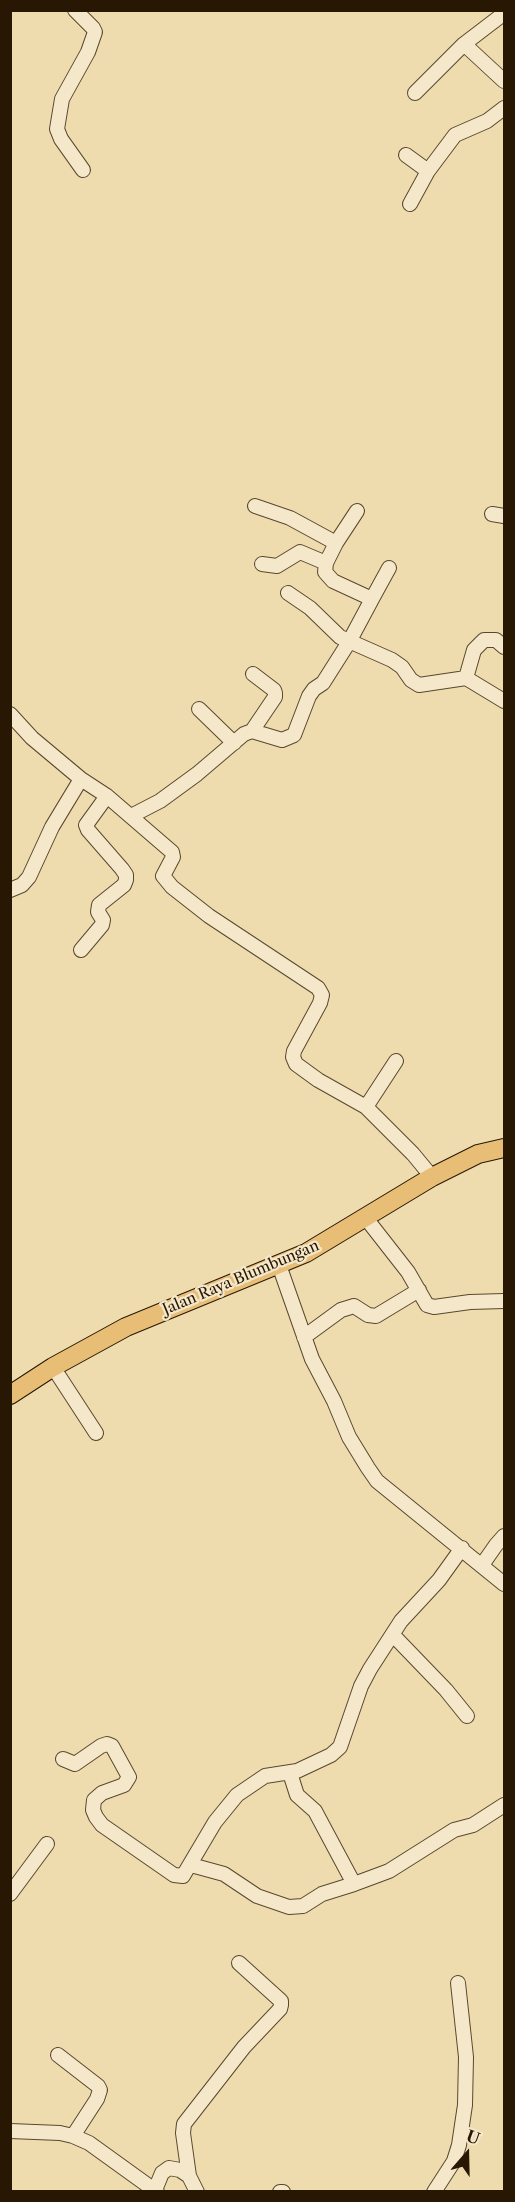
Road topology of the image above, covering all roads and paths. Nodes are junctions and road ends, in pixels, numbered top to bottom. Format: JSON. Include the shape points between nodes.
{"nodes":[{"id":1,"x":75,"y":10,"type":"edge"},
{"id":2,"x":503,"y":16,"type":"edge"},
{"id":3,"x":464,"y":44,"type":"junction"},
{"id":4,"x":504,"y":81,"type":"edge"},
{"id":5,"x":415,"y":93,"type":"dead end"},
{"id":6,"x":504,"y":108,"type":"edge"},
{"id":7,"x":406,"y":155,"type":"dead end"},
{"id":8,"x":83,"y":170,"type":"dead end"},
{"id":9,"x":428,"y":171,"type":"junction"},
{"id":10,"x":410,"y":204,"type":"dead end"},
{"id":11,"x":255,"y":506,"type":"dead end"},
{"id":12,"x":357,"y":511,"type":"dead end"},
{"id":13,"x":336,"y":543,"type":"junction"},
{"id":14,"x":326,"y":563,"type":"junction"},
{"id":15,"x":262,"y":564,"type":"dead end"},
{"id":16,"x":389,"y":567,"type":"dead end"},
{"id":17,"x":288,"y":592,"type":"dead end"},
{"id":18,"x":372,"y":599,"type":"junction"},
{"id":19,"x":349,"y":642,"type":"junction"},
{"id":20,"x":504,"y":646,"type":"edge"},
{"id":21,"x":253,"y":674,"type":"dead end"},
{"id":22,"x":466,"y":678,"type":"junction"},
{"id":23,"x":504,"y":701,"type":"edge"},
{"id":24,"x":199,"y":709,"type":"dead end"},
{"id":25,"x":10,"y":714,"type":"edge"},
{"id":26,"x":252,"y":731,"type":"junction"},
{"id":27,"x":234,"y":743,"type":"junction"},
{"id":28,"x":81,"y":779,"type":"junction"},
{"id":29,"x":107,"y":796,"type":"junction"},
{"id":30,"x":131,"y":816,"type":"junction"},
{"id":31,"x":10,"y":890,"type":"edge"},
{"id":32,"x":81,"y":950,"type":"dead end"},
{"id":33,"x":396,"y":1060,"type":"dead end"},
{"id":34,"x":366,"y":1107,"type":"junction"},
{"id":35,"x":504,"y":1148,"type":"edge"},
{"id":36,"x":432,"y":1177,"type":"junction"},
{"id":37,"x":365,"y":1217,"type":"junction"},
{"id":38,"x":279,"y":1265,"type":"junction"},
{"id":39,"x":418,"y":1290,"type":"junction"},
{"id":40,"x":504,"y":1301,"type":"edge"},
{"id":41,"x":304,"y":1336,"type":"junction"},
{"id":42,"x":53,"y":1366,"type":"junction"},
{"id":43,"x":12,"y":1391,"type":"edge"},
{"id":44,"x":96,"y":1433,"type":"dead end"},
{"id":45,"x":504,"y":1536,"type":"edge"},
{"id":46,"x":462,"y":1548,"type":"junction"},
{"id":47,"x":482,"y":1565,"type":"junction"},
{"id":48,"x":504,"y":1584,"type":"edge"},
{"id":49,"x":393,"y":1635,"type":"junction"},
{"id":50,"x":467,"y":1716,"type":"dead end"},
{"id":51,"x":63,"y":1759,"type":"dead end"},
{"id":52,"x":290,"y":1773,"type":"junction"},
{"id":53,"x":504,"y":1805,"type":"edge"},
{"id":54,"x":47,"y":1844,"type":"dead end"},
{"id":55,"x":191,"y":1865,"type":"junction"},
{"id":56,"x":354,"y":1884,"type":"junction"},
{"id":57,"x":10,"y":1894,"type":"edge"},
{"id":58,"x":239,"y":1963,"type":"dead end"},
{"id":59,"x":458,"y":1983,"type":"dead end"},
{"id":60,"x":58,"y":2055,"type":"dead end"},
{"id":61,"x":10,"y":2131,"type":"edge"},
{"id":62,"x":73,"y":2136,"type":"junction"},
{"id":63,"x":189,"y":2176,"type":"junction"},
{"id":64,"x":156,"y":2191,"type":"edge"},
{"id":65,"x":197,"y":2192,"type":"edge"},
{"id":66,"x":434,"y":2192,"type":"edge"}],
"edges":[{"from":1,"to":8,"type":"street","via":[[95,32],[62,99],[57,129]]},
{"from":2,"to":3,"type":"street"},
{"from":3,"to":4,"type":"street"},
{"from":3,"to":5,"type":"street"},
{"from":6,"to":9,"type":"street","via":[[487,121],[455,135]]},
{"from":7,"to":9,"type":"street"},
{"from":9,"to":10,"type":"street"},
{"from":11,"to":13,"type":"street","via":[[290,518]]},
{"from":12,"to":13,"type":"street"},
{"from":13,"to":14,"type":"street"},
{"from":14,"to":15,"type":"street","via":[[300,552],[277,566]]},
{"from":14,"to":18,"type":"street","via":[[327,576]]},
{"from":16,"to":18,"type":"street"},
{"from":17,"to":19,"type":"street"},
{"from":18,"to":19,"type":"street"},
{"from":19,"to":22,"type":"street","via":[[392,660],[415,684]]},
{"from":19,"to":26,"type":"street","via":[[323,683],[309,696],[294,735],[282,740]]},
{"from":20,"to":22,"type":"street","via":[[490,639],[480,642]]},
{"from":21,"to":26,"type":"street","via":[[274,690],[275,697]]},
{"from":22,"to":23,"type":"street"},
{"from":24,"to":27,"type":"street"},
{"from":25,"to":28,"type":"street"},
{"from":26,"to":27,"type":"street"},
{"from":27,"to":30,"type":"street","via":[[179,788]]},
{"from":28,"to":29,"type":"street"},
{"from":28,"to":31,"type":"street","via":[[52,827],[29,877]]},
{"from":29,"to":30,"type":"street"},
{"from":29,"to":32,"type":"street","via":[[86,825],[122,868],[126,880],[99,905],[102,925]]},
{"from":30,"to":34,"type":"street","via":[[172,852],[164,880],[209,916],[318,988],[322,995],[320,1003],[293,1057],[296,1064],[318,1080]]},
{"from":33,"to":34,"type":"street"},
{"from":34,"to":36,"type":"street"},
{"from":35,"to":36,"type":"main road","name":"Jalan Raya Blumbungan","via":[[478,1154]]},
{"from":36,"to":37,"type":"main road","name":"Jalan Raya Blumbungan"},
{"from":37,"to":38,"type":"main road","name":"Jalan Raya Blumbungan"},
{"from":37,"to":39,"type":"street"},
{"from":38,"to":41,"type":"street"},
{"from":38,"to":42,"type":"main road","name":"Jalan Raya Blumbungan","via":[[126,1327]]},
{"from":39,"to":40,"type":"street","via":[[427,1305],[434,1306]]},
{"from":39,"to":41,"type":"street","via":[[376,1316],[354,1306],[341,1310]]},
{"from":41,"to":46,"type":"street","via":[[349,1437],[377,1481]]},
{"from":42,"to":43,"type":"main road","name":"Jalan Raya Blumbungan"},
{"from":42,"to":44,"type":"street"},
{"from":45,"to":47,"type":"street"},
{"from":46,"to":47,"type":"street"},
{"from":46,"to":49,"type":"street"},
{"from":47,"to":48,"type":"street"},
{"from":49,"to":50,"type":"street"},
{"from":49,"to":52,"type":"street","via":[[361,1686],[340,1747]]},
{"from":51,"to":55,"type":"street","via":[[75,1764],[101,1746],[112,1746],[129,1778],[124,1785],[102,1792],[94,1800],[96,1817],[174,1875],[183,1876]]},
{"from":52,"to":55,"type":"street","via":[[265,1776],[237,1795],[215,1822]]},
{"from":52,"to":56,"type":"street","via":[[297,1795],[315,1811]]},
{"from":53,"to":56,"type":"street","via":[[473,1825],[454,1830],[389,1871]]},
{"from":54,"to":57,"type":"street"},
{"from":55,"to":56,"type":"street","via":[[224,1874],[256,1896],[289,1907],[303,1906],[322,1894]]},
{"from":58,"to":63,"type":"street","via":[[281,2005],[184,2124]]},
{"from":59,"to":66,"type":"street","via":[[466,2057],[465,2105],[454,2161]]},
{"from":60,"to":62,"type":"street","via":[[100,2090]]},
{"from":61,"to":62,"type":"street"},
{"from":62,"to":64,"type":"street","via":[[89,2143]]},
{"from":63,"to":64,"type":"street","via":[[174,2168],[166,2169]]},
{"from":63,"to":65,"type":"street"}]}
